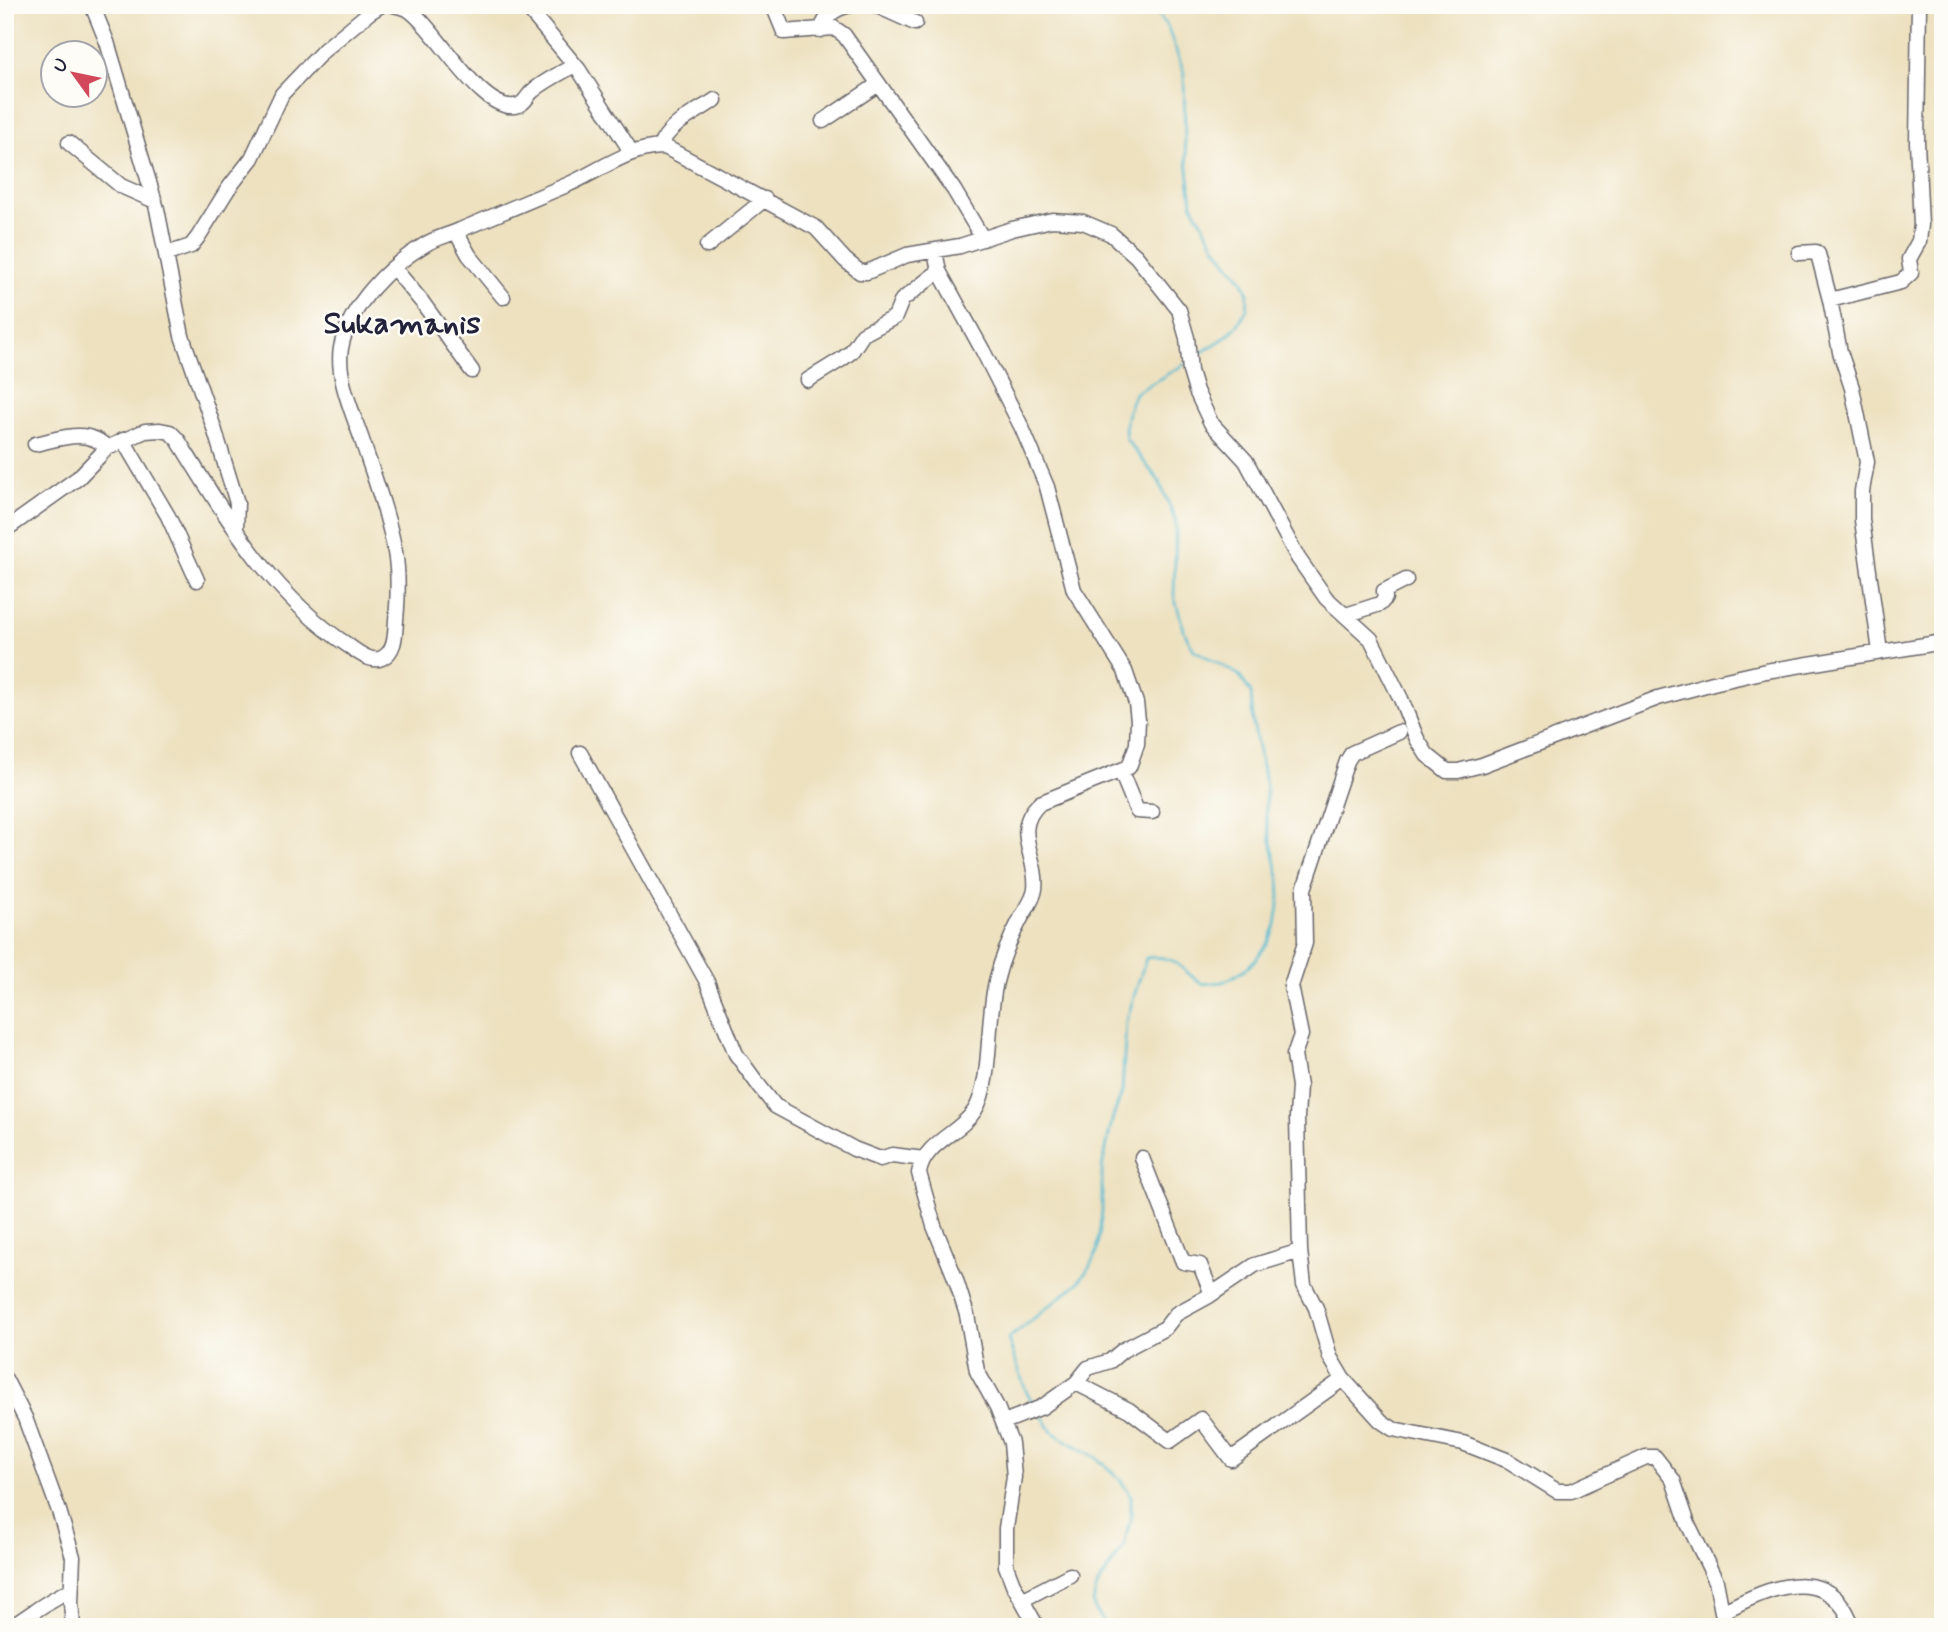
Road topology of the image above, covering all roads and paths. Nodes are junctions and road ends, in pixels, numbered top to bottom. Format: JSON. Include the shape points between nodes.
{"nodes":[{"id":1,"x":92,"y":5,"type":"edge"},
{"id":2,"x":382,"y":5,"type":"edge"},
{"id":3,"x":394,"y":5,"type":"edge"},
{"id":4,"x":525,"y":5,"type":"edge"},
{"id":5,"x":773,"y":5,"type":"edge"},
{"id":6,"x":849,"y":5,"type":"edge"},
{"id":7,"x":875,"y":5,"type":"edge"},
{"id":8,"x":1919,"y":5,"type":"edge"},
{"id":9,"x":915,"y":23,"type":"dead end"},
{"id":10,"x":821,"y":30,"type":"junction"},
{"id":11,"x":575,"y":65,"type":"junction"},
{"id":12,"x":877,"y":85,"type":"junction"},
{"id":13,"x":715,"y":100,"type":"dead end"},
{"id":14,"x":823,"y":121,"type":"dead end"},
{"id":15,"x":69,"y":143,"type":"dead end"},
{"id":16,"x":660,"y":147,"type":"junction"},
{"id":17,"x":632,"y":153,"type":"junction"},
{"id":18,"x":765,"y":199,"type":"junction"},
{"id":19,"x":155,"y":201,"type":"junction"},
{"id":20,"x":456,"y":232,"type":"junction"},
{"id":21,"x":983,"y":239,"type":"junction"},
{"id":22,"x":706,"y":246,"type":"dead end"},
{"id":23,"x":935,"y":252,"type":"junction"},
{"id":24,"x":1799,"y":253,"type":"dead end"},
{"id":25,"x":167,"y":254,"type":"junction"},
{"id":26,"x":394,"y":268,"type":"junction"},
{"id":27,"x":939,"y":271,"type":"junction"},
{"id":28,"x":503,"y":298,"type":"dead end"},
{"id":29,"x":1830,"y":300,"type":"junction"},
{"id":30,"x":472,"y":371,"type":"dead end"},
{"id":31,"x":808,"y":380,"type":"dead end"},
{"id":32,"x":123,"y":440,"type":"junction"},
{"id":33,"x":35,"y":444,"type":"dead end"},
{"id":34,"x":107,"y":448,"type":"junction"},
{"id":35,"x":236,"y":527,"type":"junction"},
{"id":36,"x":5,"y":530,"type":"edge"},
{"id":37,"x":197,"y":580,"type":"dead end"},
{"id":38,"x":1406,"y":580,"type":"dead end"},
{"id":39,"x":1346,"y":615,"type":"junction"},
{"id":40,"x":1943,"y":642,"type":"edge"},
{"id":41,"x":1880,"y":652,"type":"junction"},
{"id":42,"x":1399,"y":732,"type":"dead end"},
{"id":43,"x":580,"y":753,"type":"dead end"},
{"id":44,"x":1121,"y":772,"type":"junction"},
{"id":45,"x":1152,"y":812,"type":"dead end"},
{"id":46,"x":1142,"y":1158,"type":"dead end"},
{"id":47,"x":924,"y":1159,"type":"junction"},
{"id":48,"x":1300,"y":1251,"type":"junction"},
{"id":49,"x":1212,"y":1294,"type":"junction"},
{"id":50,"x":5,"y":1379,"type":"edge"},
{"id":51,"x":1343,"y":1379,"type":"junction"},
{"id":52,"x":1076,"y":1383,"type":"junction"},
{"id":53,"x":1004,"y":1422,"type":"junction"},
{"id":54,"x":1070,"y":1575,"type":"dead end"},
{"id":55,"x":71,"y":1590,"type":"junction"},
{"id":56,"x":1022,"y":1600,"type":"junction"},
{"id":57,"x":1722,"y":1612,"type":"junction"},
{"id":58,"x":11,"y":1627,"type":"edge"},
{"id":59,"x":73,"y":1627,"type":"edge"},
{"id":60,"x":1037,"y":1627,"type":"edge"},
{"id":61,"x":1732,"y":1627,"type":"edge"},
{"id":62,"x":1853,"y":1627,"type":"edge"}],
"edges":[{"from":1,"to":19,"type":"street"},
{"from":2,"to":25,"type":"street","via":[[324,50],[282,94],[252,158],[198,237],[191,246]]},
{"from":3,"to":11,"type":"street","via":[[408,9],[428,27],[490,98],[511,107]]},
{"from":4,"to":11,"type":"street"},
{"from":5,"to":10,"type":"street","via":[[784,32]]},
{"from":6,"to":10,"type":"street","via":[[833,11]]},
{"from":7,"to":9,"type":"street"},
{"from":8,"to":29,"type":"street","via":[[1921,225],[1909,258],[1910,273],[1902,282]]},
{"from":10,"to":12,"type":"street","via":[[834,28],[844,36]]},
{"from":11,"to":17,"type":"street"},
{"from":12,"to":14,"type":"street"},
{"from":12,"to":21,"type":"street","via":[[954,190]]},
{"from":13,"to":16,"type":"street","via":[[667,134]]},
{"from":15,"to":19,"type":"street","via":[[121,186]]},
{"from":16,"to":17,"type":"street"},
{"from":16,"to":18,"type":"street"},
{"from":17,"to":20,"type":"street"},
{"from":18,"to":22,"type":"street"},
{"from":18,"to":23,"type":"street","via":[[816,228],[860,272],[907,255]]},
{"from":19,"to":25,"type":"street"},
{"from":20,"to":26,"type":"street","via":[[428,243]]},
{"from":20,"to":28,"type":"street"},
{"from":21,"to":23,"type":"street"},
{"from":21,"to":39,"type":"street","via":[[1065,219],[1099,227],[1136,256],[1178,310],[1190,371],[1211,423],[1246,461],[1298,558],[1326,598]]},
{"from":23,"to":27,"type":"street"},
{"from":24,"to":29,"type":"street","via":[[1818,254]]},
{"from":25,"to":35,"type":"street","via":[[182,336],[237,503]]},
{"from":26,"to":30,"type":"street"},
{"from":26,"to":35,"type":"street","via":[[357,309],[341,350],[345,388],[395,553],[397,614],[390,651],[373,659],[315,621],[255,556]]},
{"from":27,"to":31,"type":"street","via":[[902,300],[895,317],[863,334],[851,352]]},
{"from":27,"to":44,"type":"street","via":[[1023,428],[1047,487],[1074,590],[1125,671],[1136,703],[1137,744],[1133,762]]},
{"from":29,"to":41,"type":"street","via":[[1867,462],[1862,520]]},
{"from":32,"to":34,"type":"street"},
{"from":32,"to":35,"type":"street","via":[[145,430],[170,432]]},
{"from":32,"to":37,"type":"street","via":[[169,516]]},
{"from":33,"to":34,"type":"street","via":[[91,436]]},
{"from":34,"to":36,"type":"street","via":[[78,478]]},
{"from":38,"to":39,"type":"street","via":[[1384,591],[1380,604]]},
{"from":39,"to":41,"type":"street","via":[[1371,639],[1427,755],[1447,771],[1482,765],[1658,698],[1766,671]]},
{"from":40,"to":41,"type":"street"},
{"from":42,"to":48,"type":"street","via":[[1352,752],[1304,889],[1305,943],[1292,986],[1301,1035],[1294,1055],[1299,1086]]},
{"from":43,"to":47,"type":"street","via":[[707,982],[736,1054],[775,1106],[880,1159],[891,1155]]},
{"from":44,"to":45,"type":"street","via":[[1137,811]]},
{"from":44,"to":47,"type":"street","via":[[1040,803],[1031,811],[1026,834],[1035,889],[997,977],[979,1101]]},
{"from":46,"to":49,"type":"street","via":[[1183,1262],[1200,1265]]},
{"from":47,"to":53,"type":"street","via":[[919,1173],[925,1200],[967,1315],[977,1371]]},
{"from":48,"to":49,"type":"street","via":[[1255,1265]]},
{"from":48,"to":51,"type":"street","via":[[1304,1285],[1330,1357]]},
{"from":49,"to":52,"type":"street","via":[[1110,1361],[1088,1368]]},
{"from":50,"to":55,"type":"street","via":[[25,1418],[59,1511],[74,1564]]},
{"from":51,"to":52,"type":"street","via":[[1231,1459],[1201,1419],[1170,1441],[1129,1410]]},
{"from":51,"to":57,"type":"street","via":[[1393,1429],[1463,1443],[1509,1461],[1557,1492],[1571,1491],[1655,1457],[1673,1480],[1716,1581]]},
{"from":52,"to":53,"type":"street","via":[[1042,1407]]},
{"from":53,"to":56,"type":"street","via":[[1014,1466],[1006,1566]]},
{"from":54,"to":56,"type":"street"},
{"from":55,"to":58,"type":"street","via":[[52,1597]]},
{"from":55,"to":59,"type":"street"},
{"from":56,"to":60,"type":"street"},
{"from":57,"to":61,"type":"street"},
{"from":57,"to":62,"type":"street","via":[[1754,1595],[1807,1585],[1835,1598]]}]}
